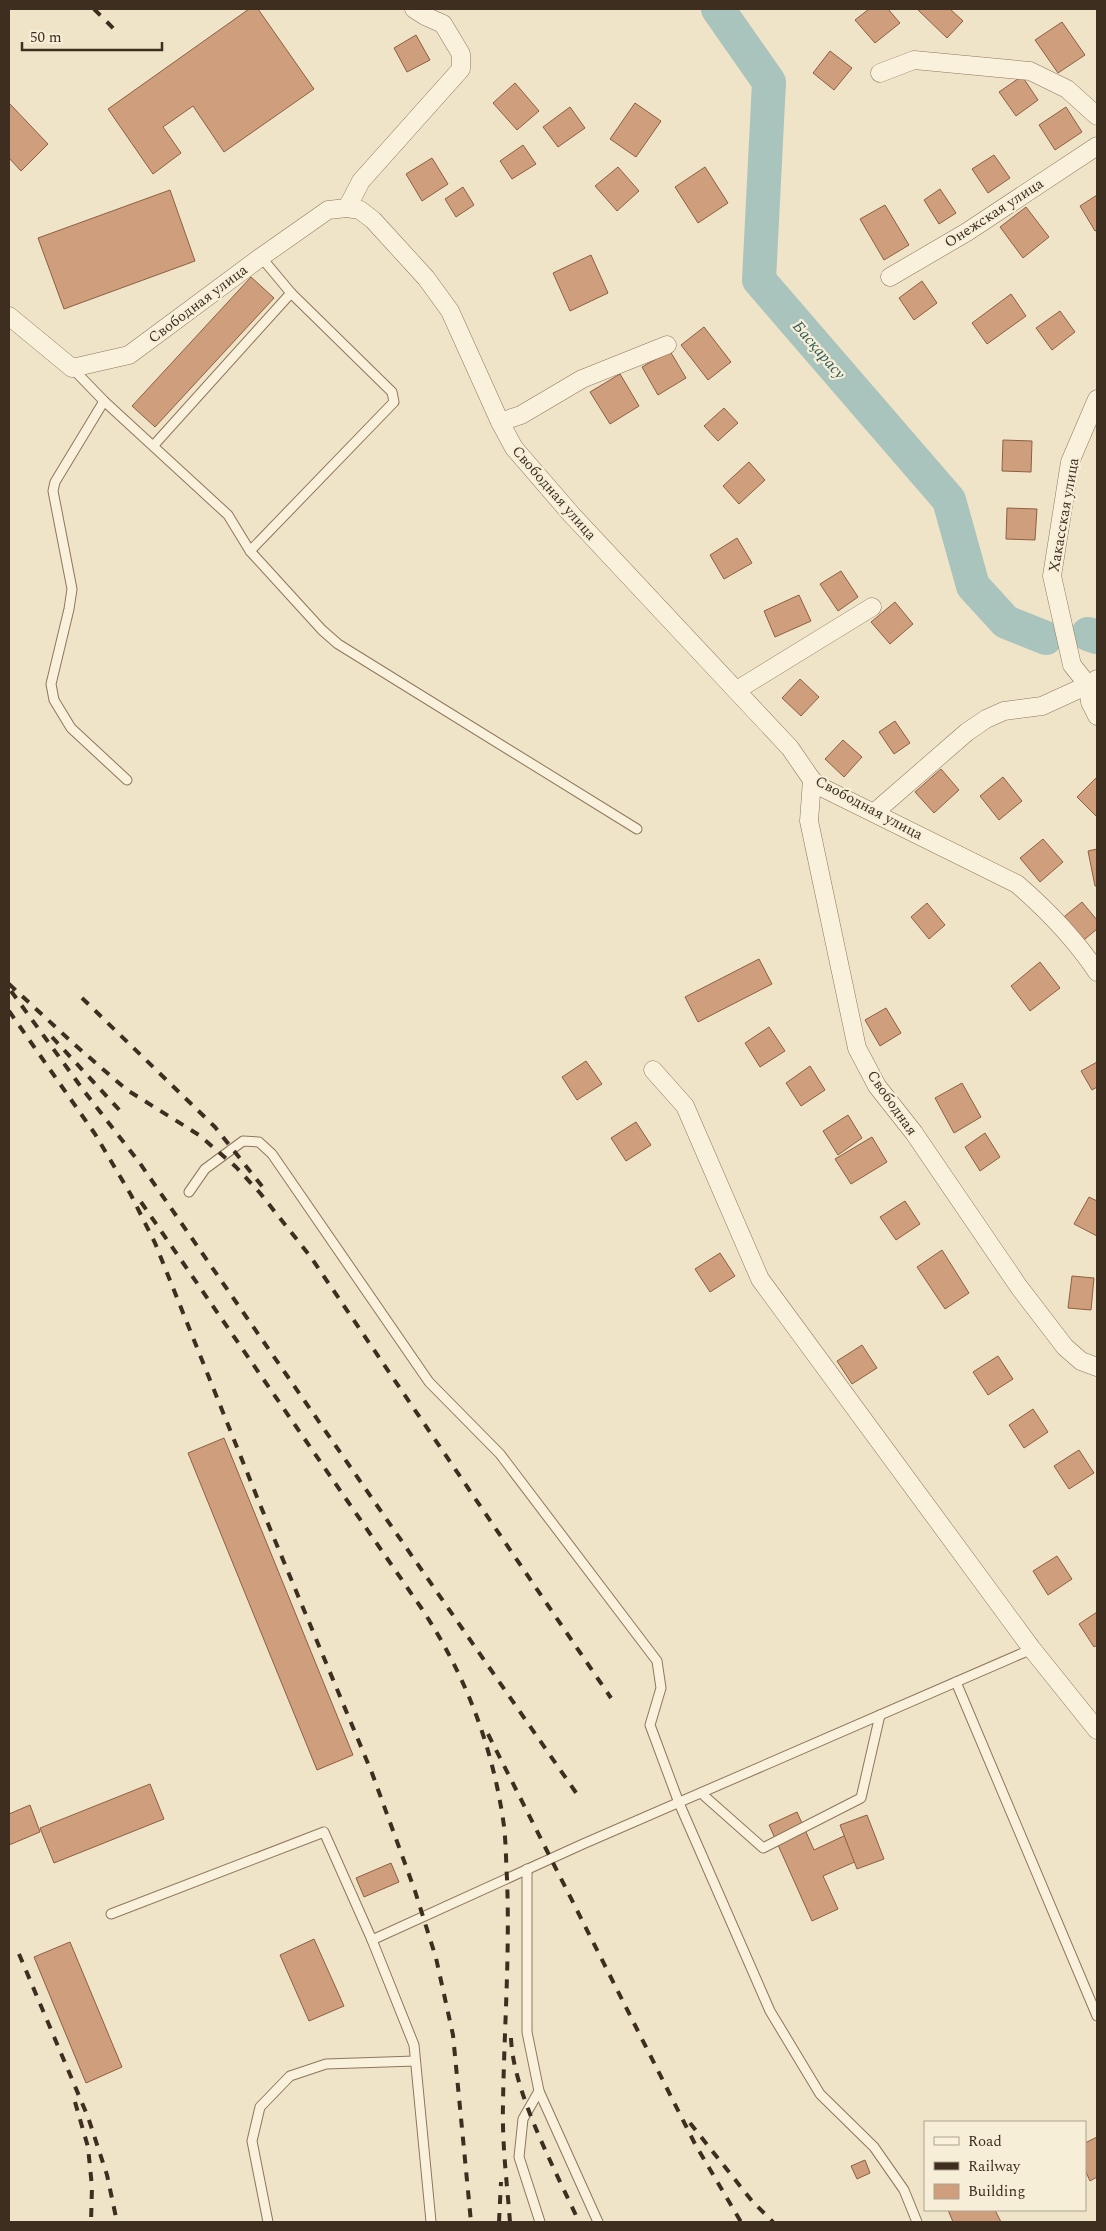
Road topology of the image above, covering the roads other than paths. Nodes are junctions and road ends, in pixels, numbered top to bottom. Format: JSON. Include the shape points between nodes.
{"nodes":[{"id":1,"x":414,"y":9,"type":"edge"},
{"id":2,"x":880,"y":72,"type":"dead end"},
{"id":3,"x":1097,"y":116,"type":"edge"},
{"id":4,"x":1097,"y":146,"type":"edge"},
{"id":5,"x":347,"y":208,"type":"junction"},
{"id":6,"x":261,"y":256,"type":"junction"},
{"id":7,"x":890,"y":277,"type":"dead end"},
{"id":8,"x":291,"y":294,"type":"junction"},
{"id":9,"x":9,"y":316,"type":"edge"},
{"id":10,"x":667,"y":344,"type":"dead end"},
{"id":11,"x":72,"y":368,"type":"junction"},
{"id":12,"x":1097,"y":399,"type":"edge"},
{"id":13,"x":104,"y":401,"type":"junction"},
{"id":14,"x":500,"y":422,"type":"junction"},
{"id":15,"x":154,"y":446,"type":"junction"},
{"id":16,"x":250,"y":551,"type":"junction"},
{"id":17,"x":872,"y":607,"type":"dead end"},
{"id":18,"x":1093,"y":682,"type":"edge"},
{"id":19,"x":737,"y":690,"type":"junction"},
{"id":20,"x":1097,"y":716,"type":"edge"},
{"id":21,"x":127,"y":780,"type":"dead end"},
{"id":22,"x":812,"y":780,"type":"junction"},
{"id":23,"x":875,"y":812,"type":"junction"},
{"id":24,"x":637,"y":829,"type":"dead end"},
{"id":25,"x":1097,"y":972,"type":"edge"},
{"id":26,"x":653,"y":1070,"type":"dead end"},
{"id":27,"x":189,"y":1192,"type":"dead end"},
{"id":28,"x":1097,"y":1367,"type":"edge"},
{"id":29,"x":1032,"y":1649,"type":"junction"},
{"id":30,"x":956,"y":1682,"type":"junction"},
{"id":31,"x":880,"y":1715,"type":"junction"},
{"id":32,"x":1097,"y":1730,"type":"edge"},
{"id":33,"x":701,"y":1793,"type":"junction"},
{"id":34,"x":678,"y":1803,"type":"junction"},
{"id":35,"x":527,"y":1869,"type":"junction"},
{"id":36,"x":111,"y":1914,"type":"dead end"},
{"id":37,"x":372,"y":1940,"type":"junction"},
{"id":38,"x":1097,"y":2016,"type":"edge"},
{"id":39,"x":415,"y":2061,"type":"junction"},
{"id":40,"x":539,"y":2091,"type":"junction"},
{"id":41,"x":268,"y":2222,"type":"edge"},
{"id":42,"x":430,"y":2222,"type":"edge"},
{"id":43,"x":540,"y":2222,"type":"edge"},
{"id":44,"x":598,"y":2222,"type":"edge"},
{"id":45,"x":917,"y":2222,"type":"edge"}],
"edges":[{"from":1,"to":5,"type":"street","via":[[442,24],[461,54],[461,69],[361,181]]},
{"from":2,"to":3,"type":"street","via":[[914,60],[1030,71],[1067,89]]},
{"from":4,"to":7,"type":"street","name":"Онежская улица","via":[[967,232]]},
{"from":5,"to":6,"type":"street","name":"Свободная улица","via":[[328,210]]},
{"from":5,"to":14,"type":"street","name":"Свободная улица","via":[[360,210],[373,220],[426,278],[450,311]]},
{"from":6,"to":8,"type":"lane"},
{"from":6,"to":11,"type":"street","name":"Свободная улица","via":[[129,355]]},
{"from":8,"to":15,"type":"lane"},
{"from":8,"to":16,"type":"lane","via":[[392,392],[394,402]]},
{"from":9,"to":11,"type":"street"},
{"from":10,"to":14,"type":"street","via":[[582,379],[520,416]]},
{"from":11,"to":13,"type":"lane"},
{"from":12,"to":18,"type":"street","name":"Хакасская улица","via":[[1070,462],[1052,576],[1072,665]]},
{"from":13,"to":15,"type":"lane"},
{"from":13,"to":21,"type":"lane","via":[[55,482],[53,491],[72,589],[51,684],[54,700],[71,728]]},
{"from":14,"to":19,"type":"street","name":"Свободная улица","via":[[514,448],[571,514]]},
{"from":15,"to":16,"type":"lane","via":[[228,514]]},
{"from":16,"to":24,"type":"lane","via":[[338,644]]},
{"from":17,"to":19,"type":"street"},
{"from":18,"to":20,"type":"street","name":"Хакасская улица","via":[[1090,702]]},
{"from":18,"to":23,"type":"street","via":[[1042,706],[1004,711],[986,719]]},
{"from":19,"to":22,"type":"street","name":"Свободная улица","via":[[790,748]]},
{"from":22,"to":23,"type":"street","name":"Свободная улица"},
{"from":22,"to":28,"type":"street","name":"Свободная","via":[[809,821],[857,1048],[877,1086],[914,1134],[1019,1288],[1065,1347],[1080,1361]]},
{"from":23,"to":25,"type":"street","name":"Свободная улица","via":[[1017,884],[1083,951]]},
{"from":26,"to":29,"type":"street","via":[[685,1106],[760,1279]]},
{"from":27,"to":34,"type":"lane","via":[[204,1169],[243,1141],[259,1142],[272,1154],[429,1382],[500,1454],[657,1660],[661,1688],[650,1724]]},
{"from":29,"to":30,"type":"lane"},
{"from":29,"to":32,"type":"street"},
{"from":30,"to":31,"type":"lane"},
{"from":30,"to":38,"type":"lane"},
{"from":31,"to":33,"type":"lane"},
{"from":31,"to":33,"type":"lane","via":[[861,1798],[763,1848]]},
{"from":33,"to":34,"type":"lane"},
{"from":34,"to":35,"type":"lane"},
{"from":34,"to":45,"type":"lane","via":[[770,2012],[820,2094],[874,2146],[904,2190]]},
{"from":35,"to":37,"type":"lane"},
{"from":35,"to":40,"type":"lane","via":[[527,2032]]},
{"from":36,"to":37,"type":"lane","via":[[324,1832]]},
{"from":37,"to":39,"type":"lane","via":[[414,2045]]},
{"from":39,"to":41,"type":"lane","via":[[326,2064],[290,2076],[260,2107],[252,2141]]},
{"from":39,"to":42,"type":"lane"},
{"from":40,"to":43,"type":"lane","via":[[522,2119],[520,2157]]},
{"from":40,"to":44,"type":"lane"}]}
